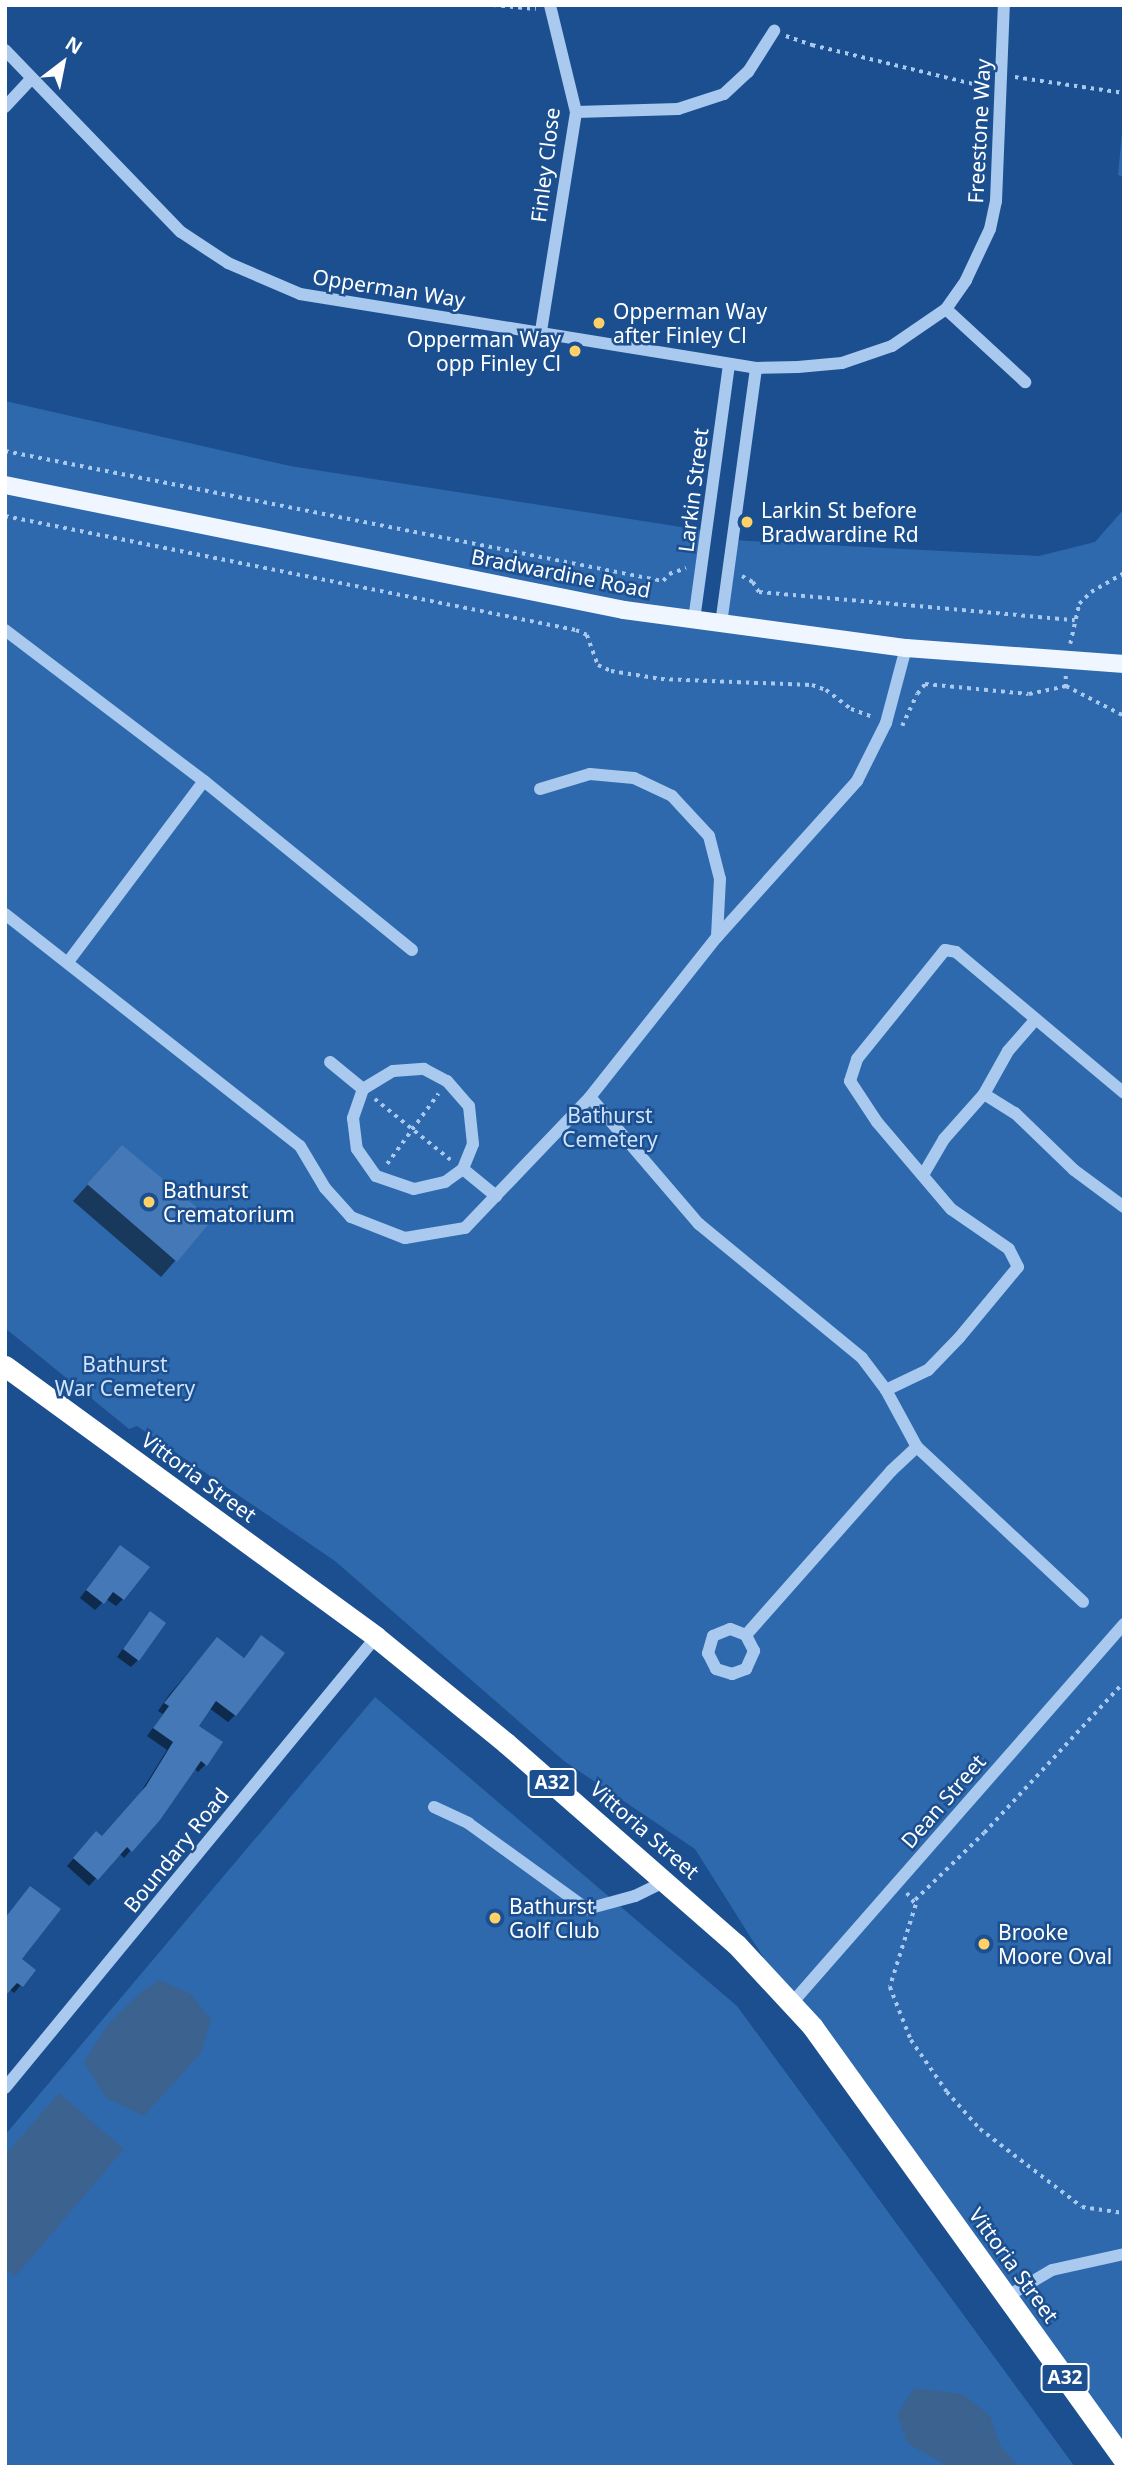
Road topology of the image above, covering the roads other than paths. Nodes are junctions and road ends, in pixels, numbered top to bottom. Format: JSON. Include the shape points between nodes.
{"nodes":[{"id":1,"x":1004,"y":5,"type":"edge"},
{"id":2,"x":551,"y":8,"type":"edge"},
{"id":3,"x":774,"y":31,"type":"road end"},
{"id":4,"x":5,"y":50,"type":"edge"},
{"id":5,"x":31,"y":79,"type":"junction"},
{"id":6,"x":5,"y":107,"type":"edge"},
{"id":7,"x":576,"y":112,"type":"junction"},
{"id":8,"x":946,"y":309,"type":"junction"},
{"id":9,"x":541,"y":331,"type":"junction"},
{"id":10,"x":729,"y":364,"type":"junction"},
{"id":11,"x":756,"y":368,"type":"junction"},
{"id":12,"x":1025,"y":382,"type":"dead end"},
{"id":13,"x":5,"y":485,"type":"edge"},
{"id":14,"x":694,"y":621,"type":"junction"},
{"id":15,"x":721,"y":624,"type":"junction"},
{"id":16,"x":5,"y":630,"type":"edge"},
{"id":17,"x":906,"y":648,"type":"junction"},
{"id":18,"x":1121,"y":662,"type":"edge"},
{"id":19,"x":204,"y":781,"type":"junction"},
{"id":20,"x":540,"y":789,"type":"dead end"},
{"id":21,"x":5,"y":915,"type":"edge"},
{"id":22,"x":717,"y":937,"type":"junction"},
{"id":23,"x":412,"y":950,"type":"dead end"},
{"id":24,"x":68,"y":962,"type":"junction"},
{"id":25,"x":1035,"y":1020,"type":"junction"},
{"id":26,"x":330,"y":1062,"type":"dead end"},
{"id":27,"x":363,"y":1089,"type":"junction"},
{"id":28,"x":1124,"y":1093,"type":"edge"},
{"id":29,"x":984,"y":1094,"type":"junction"},
{"id":30,"x":590,"y":1097,"type":"junction"},
{"id":31,"x":463,"y":1170,"type":"junction"},
{"id":32,"x":923,"y":1175,"type":"junction"},
{"id":33,"x":496,"y":1196,"type":"junction"},
{"id":34,"x":1124,"y":1207,"type":"edge"},
{"id":35,"x":5,"y":1366,"type":"edge"},
{"id":36,"x":886,"y":1390,"type":"junction"},
{"id":37,"x":917,"y":1447,"type":"junction"},
{"id":38,"x":1083,"y":1602,"type":"dead end"},
{"id":39,"x":1124,"y":1624,"type":"edge"},
{"id":40,"x":746,"y":1635,"type":"dead end"},
{"id":41,"x":376,"y":1637,"type":"junction"},
{"id":42,"x":435,"y":1807,"type":"dead end"},
{"id":43,"x":666,"y":1881,"type":"junction"},
{"id":44,"x":792,"y":2003,"type":"junction"},
{"id":45,"x":5,"y":2088,"type":"edge"},
{"id":46,"x":1124,"y":2254,"type":"edge"},
{"id":47,"x":1006,"y":2297,"type":"junction"},
{"id":48,"x":1124,"y":2460,"type":"edge"}],
"edges":[{"from":1,"to":8,"type":"street","name":"Freestone Way","via":[[999,174],[993,220],[967,280]]},
{"from":2,"to":7,"type":"street","name":"Finley Close"},
{"from":3,"to":7,"type":"street","via":[[748,72],[724,94],[678,109]]},
{"from":4,"to":5,"type":"street","name":"Opperman Way"},
{"from":5,"to":6,"type":"street"},
{"from":5,"to":9,"type":"street","name":"Opperman Way","via":[[181,232],[228,263],[300,294]]},
{"from":7,"to":9,"type":"street","name":"Finley Close"},
{"from":8,"to":11,"type":"street","name":"Freestone Way","via":[[892,346],[865,357]]},
{"from":8,"to":12,"type":"street"},
{"from":9,"to":10,"type":"street","name":"Opperman Way"},
{"from":10,"to":11,"type":"street","name":"Freestone Way"},
{"from":10,"to":14,"type":"street","name":"Larkin Street"},
{"from":11,"to":15,"type":"street"},
{"from":13,"to":14,"type":"main road","name":"Bradwardine Road"},
{"from":14,"to":15,"type":"main road","name":"Bradwardine Road"},
{"from":15,"to":17,"type":"main road","name":"Bradwardine Road"},
{"from":16,"to":19,"type":"street"},
{"from":17,"to":18,"type":"main road","name":"Bradwardine Road"},
{"from":17,"to":22,"type":"street","via":[[886,723],[857,781]]},
{"from":19,"to":23,"type":"street"},
{"from":19,"to":24,"type":"street"},
{"from":20,"to":22,"type":"street","via":[[590,775],[634,778],[672,796],[709,836],[720,879]]},
{"from":21,"to":24,"type":"street"},
{"from":22,"to":30,"type":"street"},
{"from":24,"to":33,"type":"street","via":[[300,1146],[325,1188],[351,1217],[405,1238],[465,1228]]},
{"from":25,"to":28,"type":"street"},
{"from":25,"to":29,"type":"street","via":[[1008,1051]]},
{"from":25,"to":32,"type":"street","via":[[956,952],[945,950],[857,1059],[850,1081],[877,1122]]},
{"from":26,"to":27,"type":"street"},
{"from":27,"to":31,"type":"street","via":[[353,1118],[357,1149],[376,1176],[414,1189],[445,1182]]},
{"from":27,"to":31,"type":"street","via":[[393,1071],[424,1069],[447,1081],[469,1106],[473,1144]]},
{"from":29,"to":32,"type":"street","via":[[944,1139]]},
{"from":29,"to":34,"type":"street","via":[[1015,1113],[1074,1170]]},
{"from":30,"to":33,"type":"street"},
{"from":30,"to":36,"type":"street","via":[[699,1224],[862,1358]]},
{"from":31,"to":33,"type":"street"},
{"from":32,"to":36,"type":"street","via":[[951,1209],[1009,1250],[1018,1268],[928,1370]]},
{"from":35,"to":41,"type":"highway","name":"Vittoria Street","number":"A32"},
{"from":36,"to":37,"type":"street"},
{"from":37,"to":38,"type":"street"},
{"from":37,"to":40,"type":"street"},
{"from":39,"to":44,"type":"street","name":"Dean Street"},
{"from":41,"to":43,"type":"highway","name":"Vittoria Street","number":"A32"},
{"from":41,"to":45,"type":"street","name":"Boundary Road"},
{"from":42,"to":43,"type":"street","via":[[468,1823],[587,1909],[635,1896]]},
{"from":43,"to":44,"type":"highway","name":"Vittoria Street","number":"A32"},
{"from":44,"to":47,"type":"highway","name":"Vittoria Street","number":"A32"},
{"from":46,"to":47,"type":"street","via":[[1052,2270]]},
{"from":47,"to":48,"type":"highway","name":"Vittoria Street","number":"A32"}]}
